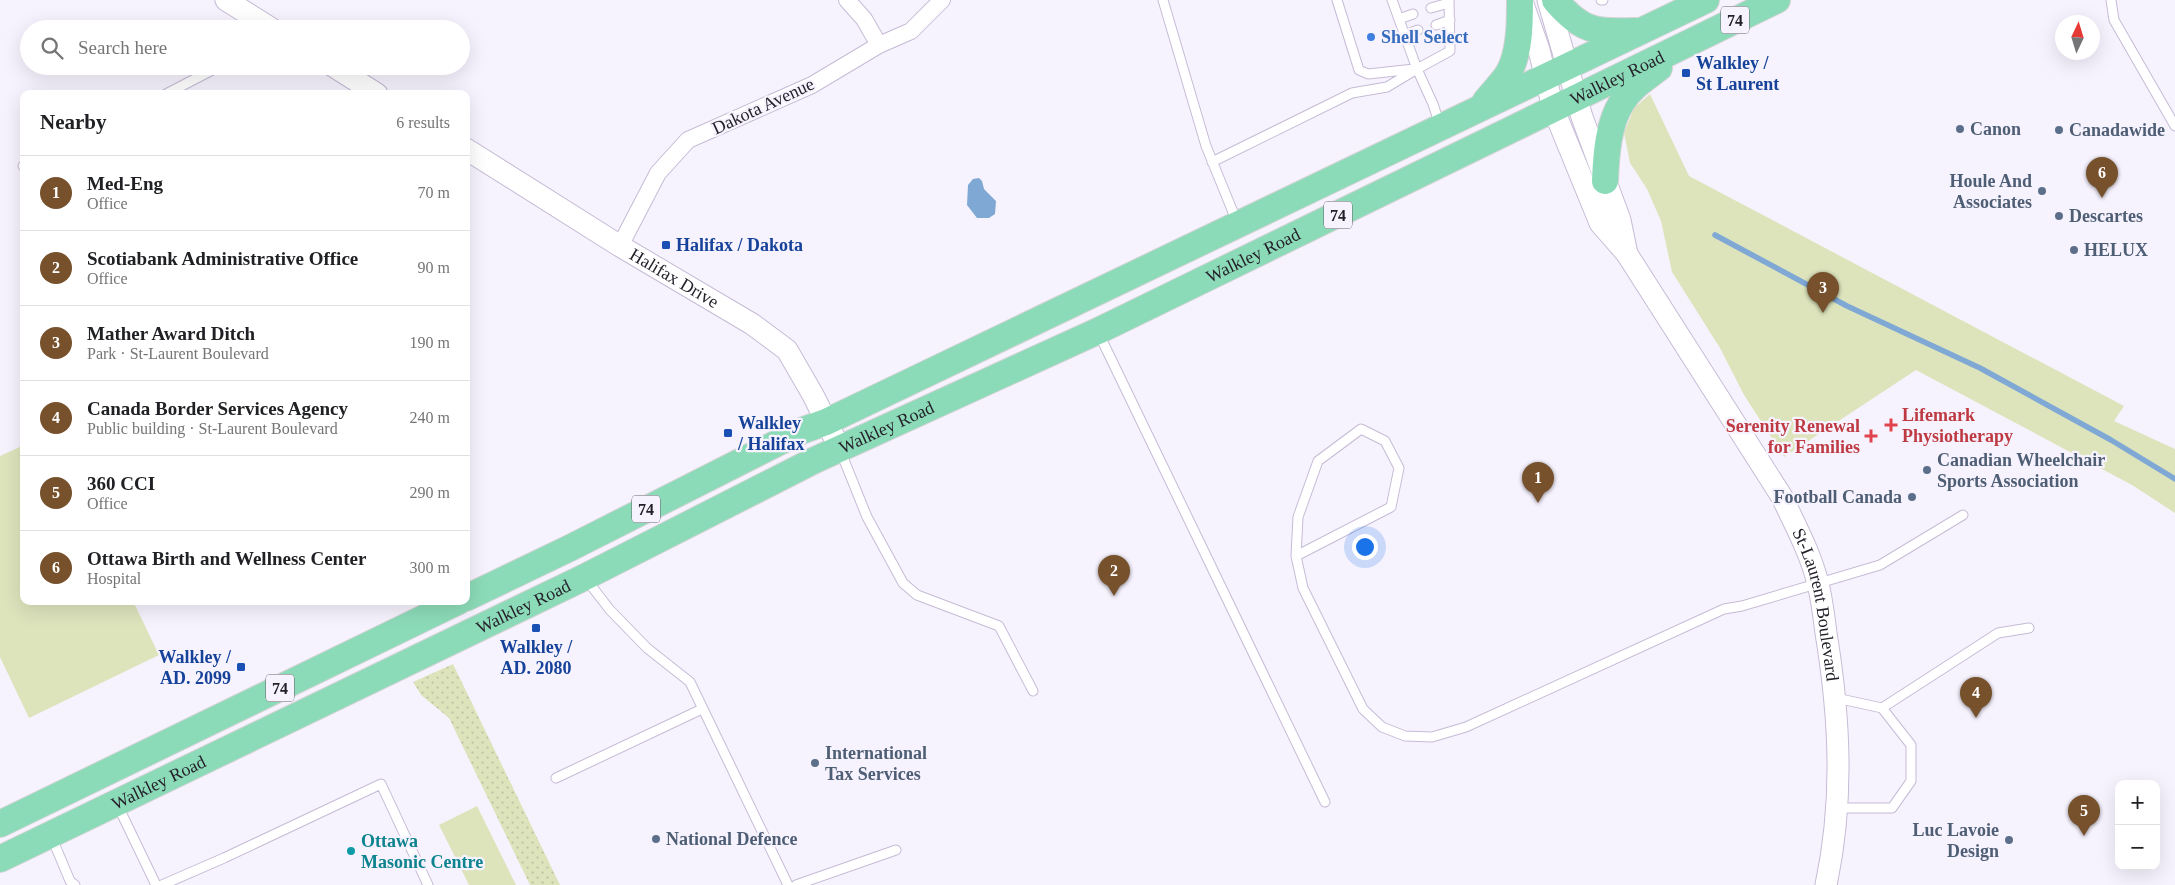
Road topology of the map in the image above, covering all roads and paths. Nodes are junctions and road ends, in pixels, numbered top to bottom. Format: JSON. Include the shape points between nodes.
{"nodes":[{"id":1,"x":226,"y":0,"type":"edge"},
{"id":2,"x":848,"y":0,"type":"edge"},
{"id":3,"x":942,"y":0,"type":"edge"},
{"id":4,"x":1163,"y":0,"type":"edge"},
{"id":5,"x":1337,"y":0,"type":"edge"},
{"id":6,"x":1392,"y":0,"type":"edge"},
{"id":7,"x":1520,"y":0,"type":"edge"},
{"id":8,"x":1548,"y":0,"type":"edge"},
{"id":9,"x":1555,"y":0,"type":"edge"},
{"id":10,"x":1706,"y":0,"type":"edge"},
{"id":11,"x":1777,"y":0,"type":"edge"},
{"id":12,"x":2111,"y":0,"type":"edge"},
{"id":13,"x":1449,"y":2,"type":"edge"},
{"id":14,"x":1431,"y":8,"type":"dead end"},
{"id":15,"x":1413,"y":14,"type":"dead end"},
{"id":16,"x":1399,"y":19,"type":"junction"},
{"id":17,"x":255,"y":20,"type":"edge"},
{"id":18,"x":1450,"y":20,"type":"junction"},
{"id":19,"x":1436,"y":25,"type":"dead end"},
{"id":20,"x":1418,"y":30,"type":"dead end"},
{"id":21,"x":1643,"y":31,"type":"junction"},
{"id":22,"x":1405,"y":35,"type":"junction"},
{"id":23,"x":1693,"y":40,"type":"junction"},
{"id":24,"x":880,"y":45,"type":"junction"},
{"id":25,"x":1417,"y":69,"type":"junction"},
{"id":26,"x":1557,"y":71,"type":"junction"},
{"id":27,"x":203,"y":75,"type":"edge"},
{"id":28,"x":347,"y":75,"type":"edge"},
{"id":29,"x":174,"y":90,"type":"edge"},
{"id":30,"x":371,"y":90,"type":"edge"},
{"id":31,"x":1576,"y":96,"type":"junction"},
{"id":32,"x":1553,"y":108,"type":"junction"},
{"id":33,"x":1479,"y":110,"type":"junction"},
{"id":34,"x":2175,"y":126,"type":"edge"},
{"id":35,"x":1440,"y":128,"type":"junction"},
{"id":36,"x":470,"y":152,"type":"edge"},
{"id":37,"x":1212,"y":162,"type":"junction"},
{"id":38,"x":1605,"y":181,"type":"junction"},
{"id":39,"x":1242,"y":222,"type":"junction"},
{"id":40,"x":620,"y":246,"type":"junction"},
{"id":41,"x":1264,"y":251,"type":"junction"},
{"id":42,"x":1627,"y":254,"type":"junction"},
{"id":43,"x":1098,"y":331,"type":"junction"},
{"id":44,"x":826,"y":422,"type":"junction"},
{"id":45,"x":840,"y":449,"type":"junction"},
{"id":46,"x":1963,"y":515,"type":"dead end"},
{"id":47,"x":570,"y":548,"type":"junction"},
{"id":48,"x":1296,"y":556,"type":"junction"},
{"id":49,"x":585,"y":577,"type":"junction"},
{"id":50,"x":1818,"y":583,"type":"junction"},
{"id":51,"x":470,"y":596,"type":"edge"},
{"id":52,"x":448,"y":605,"type":"edge"},
{"id":53,"x":426,"y":612,"type":"junction"},
{"id":54,"x":2029,"y":628,"type":"dead end"},
{"id":55,"x":446,"y":644,"type":"junction"},
{"id":56,"x":1033,"y":691,"type":"dead end"},
{"id":57,"x":1836,"y":698,"type":"junction"},
{"id":58,"x":1882,"y":708,"type":"junction"},
{"id":59,"x":702,"y":709,"type":"junction"},
{"id":60,"x":101,"y":775,"type":"junction"},
{"id":61,"x":556,"y":778,"type":"dead end"},
{"id":62,"x":1325,"y":802,"type":"dead end"},
{"id":63,"x":116,"y":803,"type":"junction"},
{"id":64,"x":1836,"y":808,"type":"junction"},
{"id":65,"x":0,"y":824,"type":"edge"},
{"id":66,"x":51,"y":835,"type":"junction"},
{"id":67,"x":896,"y":850,"type":"dead end"},
{"id":68,"x":0,"y":860,"type":"edge"},
{"id":69,"x":75,"y":885,"type":"edge"},
{"id":70,"x":156,"y":885,"type":"edge"},
{"id":71,"x":162,"y":885,"type":"edge"},
{"id":72,"x":428,"y":885,"type":"edge"},
{"id":73,"x":788,"y":885,"type":"edge"},
{"id":74,"x":796,"y":885,"type":"edge"},
{"id":75,"x":1826,"y":885,"type":"edge"}],
"edges":[{"from":1,"to":17,"type":"street"},
{"from":2,"to":24,"type":"street"},
{"from":3,"to":24,"type":"street","name":"Dakota Avenue","via":[[911,31]]},
{"from":4,"to":37,"type":"lane"},
{"from":5,"to":25,"type":"lane","via":[[1359,70],[1368,74]]},
{"from":6,"to":16,"type":"lane"},
{"from":7,"to":26,"type":"street","name":"St-Laurent Boulevard"},
{"from":7,"to":33,"type":"main road","via":[[1516,52],[1508,73]]},
{"from":8,"to":26,"type":"street","name":"St-Laurent Boulevard"},
{"from":9,"to":21,"type":"main road","via":[[1582,26],[1607,32]]},
{"from":10,"to":21,"type":"main road","name":"Walkley Road","number":"74"},
{"from":11,"to":23,"type":"main road","name":"Walkley Road","number":"74"},
{"from":12,"to":34,"type":"lane","via":[[2114,20]]},
{"from":13,"to":14,"type":"lane"},
{"from":13,"to":18,"type":"lane"},
{"from":15,"to":16,"type":"lane"},
{"from":16,"to":22,"type":"lane"},
{"from":18,"to":19,"type":"lane"},
{"from":18,"to":25,"type":"lane","via":[[1450,51]]},
{"from":20,"to":22,"type":"lane"},
{"from":21,"to":26,"type":"main road","name":"Walkley Road","number":"74"},
{"from":22,"to":25,"type":"lane"},
{"from":23,"to":31,"type":"main road","name":"Walkley Road","number":"74"},
{"from":23,"to":38,"type":"main road","via":[[1635,87],[1622,102],[1608,142]]},
{"from":24,"to":40,"type":"street","name":"Dakota Avenue","via":[[812,85],[688,140],[658,173]]},
{"from":25,"to":35,"type":"lane"},
{"from":25,"to":37,"type":"lane","via":[[1387,87],[1352,92]]},
{"from":26,"to":31,"type":"street","name":"St-Laurent Boulevard"},
{"from":26,"to":32,"type":"street","name":"St-Laurent Boulevard"},
{"from":26,"to":33,"type":"main road","name":"Walkley Road","number":"74"},
{"from":27,"to":29,"type":"lane"},
{"from":28,"to":30,"type":"street"},
{"from":31,"to":32,"type":"main road","name":"Walkley Road","number":"74"},
{"from":31,"to":38,"type":"street","name":"St-Laurent Boulevard"},
{"from":32,"to":41,"type":"main road","name":"Walkley Road","number":"74"},
{"from":32,"to":42,"type":"street","name":"St-Laurent Boulevard","via":[[1600,223]]},
{"from":33,"to":35,"type":"main road","name":"Walkley Road","number":"74"},
{"from":35,"to":39,"type":"main road","name":"Walkley Road","number":"74"},
{"from":36,"to":40,"type":"street","name":"Halifax Drive"},
{"from":37,"to":39,"type":"lane"},
{"from":38,"to":42,"type":"street","name":"St-Laurent Boulevard","via":[[1620,220]]},
{"from":39,"to":41,"type":"main road"},
{"from":39,"to":44,"type":"main road","name":"Walkley Road","number":"74"},
{"from":40,"to":44,"type":"street","name":"Halifax Drive","via":[[752,324],[787,350]]},
{"from":41,"to":43,"type":"main road","name":"Walkley Road","number":"74"},
{"from":42,"to":50,"type":"street","name":"St-Laurent Boulevard","via":[[1782,497]]},
{"from":43,"to":45,"type":"main road","name":"Walkley Road","number":"74"},
{"from":43,"to":62,"type":"lane"},
{"from":44,"to":45,"type":"street","name":"Halifax Drive"},
{"from":44,"to":47,"type":"main road","name":"Walkley Road","number":"74","via":[[801,431]]},
{"from":45,"to":49,"type":"main road","name":"Walkley Road","number":"74"},
{"from":45,"to":56,"type":"lane","via":[[868,517],[903,583],[917,595],[999,626]]},
{"from":46,"to":50,"type":"lane","via":[[1880,565]]},
{"from":47,"to":49,"type":"main road"},
{"from":47,"to":51,"type":"main road","name":"Walkley Road","number":"74"},
{"from":48,"to":48,"type":"lane","via":[[1391,506],[1399,468],[1385,441],[1360,429],[1318,461],[1298,517]]},
{"from":48,"to":50,"type":"lane","via":[[1303,588],[1363,709],[1382,727],[1405,736],[1432,737],[1466,726],[1724,609]]},
{"from":49,"to":55,"type":"main road","name":"Walkley Road","number":"74"},
{"from":49,"to":59,"type":"lane","via":[[610,610],[648,648],[690,682]]},
{"from":50,"to":57,"type":"street","name":"St-Laurent Boulevard"},
{"from":52,"to":53,"type":"main road","name":"Walkley Road","number":"74"},
{"from":53,"to":55,"type":"main road"},
{"from":53,"to":60,"type":"main road","name":"Walkley Road","number":"74"},
{"from":54,"to":58,"type":"lane","via":[[1998,633]]},
{"from":55,"to":63,"type":"main road","name":"Walkley Road","number":"74"},
{"from":57,"to":58,"type":"lane"},
{"from":57,"to":64,"type":"street","name":"St-Laurent Boulevard","via":[[1839,764]]},
{"from":58,"to":64,"type":"lane","via":[[1911,745],[1910,781],[1892,808]]},
{"from":59,"to":61,"type":"lane"},
{"from":59,"to":73,"type":"lane"},
{"from":60,"to":63,"type":"main road"},
{"from":60,"to":65,"type":"main road","name":"Walkley Road","number":"74"},
{"from":63,"to":66,"type":"main road","name":"Walkley Road","number":"74"},
{"from":63,"to":70,"type":"lane"},
{"from":64,"to":75,"type":"street","name":"St-Laurent Boulevard","via":[[1834,848]]},
{"from":66,"to":68,"type":"main road","name":"Walkley Road","number":"74"},
{"from":66,"to":69,"type":"lane","via":[[70,881]]},
{"from":67,"to":74,"type":"lane"},
{"from":71,"to":72,"type":"lane","via":[[381,784]]}]}
